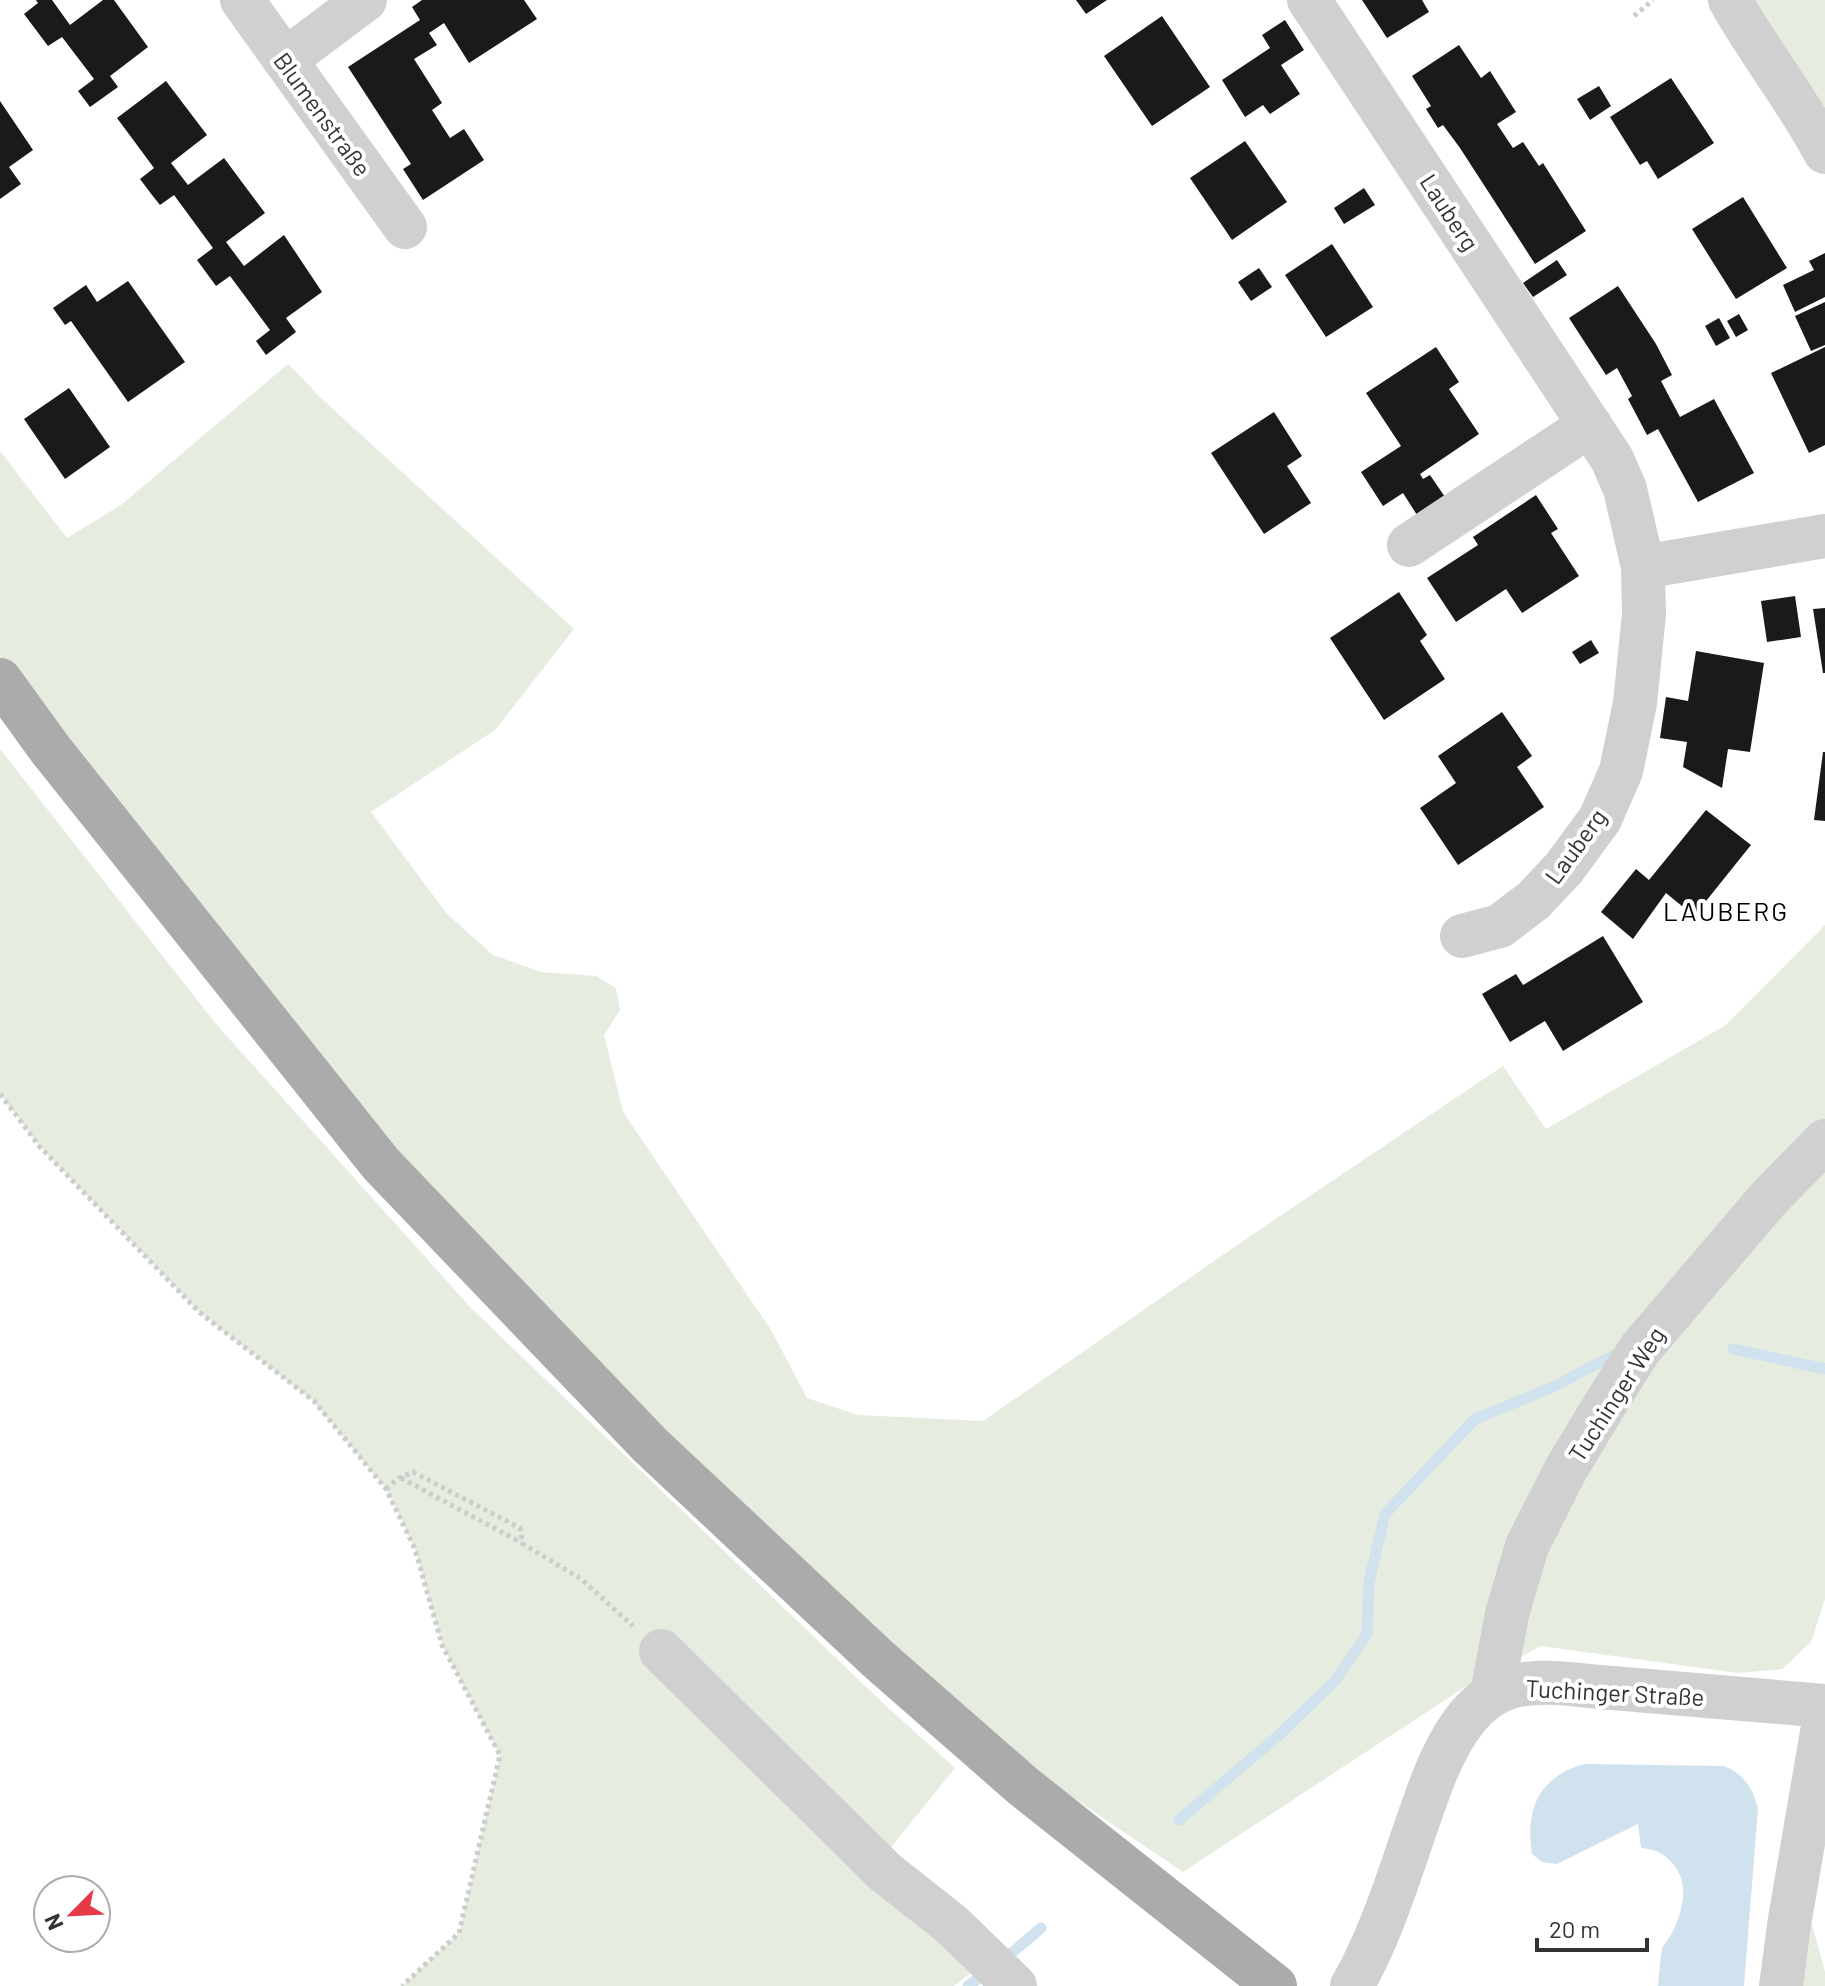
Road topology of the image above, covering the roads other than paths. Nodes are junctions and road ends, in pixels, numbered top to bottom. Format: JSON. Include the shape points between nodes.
{"nodes":[{"id":1,"x":242,"y":0,"type":"edge"},
{"id":2,"x":365,"y":0,"type":"edge"},
{"id":3,"x":1309,"y":0,"type":"edge"},
{"id":4,"x":1730,"y":0,"type":"edge"},
{"id":5,"x":285,"y":60,"type":"junction"},
{"id":6,"x":1825,"y":152,"type":"edge"},
{"id":7,"x":405,"y":227,"type":"dead end"},
{"id":8,"x":1590,"y":425,"type":"junction"},
{"id":9,"x":1825,"y":536,"type":"edge"},
{"id":10,"x":1409,"y":545,"type":"dead end"},
{"id":11,"x":1643,"y":567,"type":"junction"},
{"id":12,"x":0,"y":680,"type":"edge"},
{"id":13,"x":1462,"y":936,"type":"dead end"},
{"id":14,"x":1825,"y":1141,"type":"edge"},
{"id":15,"x":661,"y":1651,"type":"road end"},
{"id":16,"x":1492,"y":1695,"type":"junction"},
{"id":17,"x":1825,"y":1706,"type":"edge"},
{"id":18,"x":1825,"y":1715,"type":"edge"},
{"id":19,"x":1817,"y":1759,"type":"junction"},
{"id":20,"x":1825,"y":1866,"type":"edge"},
{"id":21,"x":1015,"y":1986,"type":"edge"},
{"id":22,"x":1275,"y":1986,"type":"edge"},
{"id":23,"x":1352,"y":1986,"type":"edge"},
{"id":24,"x":1781,"y":1986,"type":"edge"}],
"edges":[{"from":1,"to":5,"type":"street","name":"Blumenstraße"},
{"from":2,"to":5,"type":"street"},
{"from":3,"to":8,"type":"street","name":"Lauberg"},
{"from":4,"to":6,"type":"street"},
{"from":5,"to":7,"type":"street","name":"Blumenstraße"},
{"from":8,"to":10,"type":"street"},
{"from":8,"to":11,"type":"street","name":"Lauberg","via":[[1625,489]]},
{"from":9,"to":11,"type":"street"},
{"from":11,"to":13,"type":"street","name":"Lauberg","via":[[1635,703],[1621,771],[1600,819],[1534,900],[1500,926]]},
{"from":12,"to":22,"type":"main road","via":[[381,1164],[650,1445],[878,1659],[1023,1786]]},
{"from":14,"to":16,"type":"street","name":"Tuchinger Weg","via":[[1640,1349],[1566,1469],[1527,1546]]},
{"from":15,"to":21,"type":"street","via":[[885,1872],[951,1924]]},
{"from":16,"to":17,"type":"street","name":"Tuchinger Straße","via":[[1510,1687],[1556,1684]]},
{"from":16,"to":23,"type":"street","name":"Tuchinger Straße","via":[[1466,1719],[1449,1745]]},
{"from":18,"to":19,"type":"street"},
{"from":19,"to":20,"type":"street"},
{"from":19,"to":24,"type":"street"}]}
